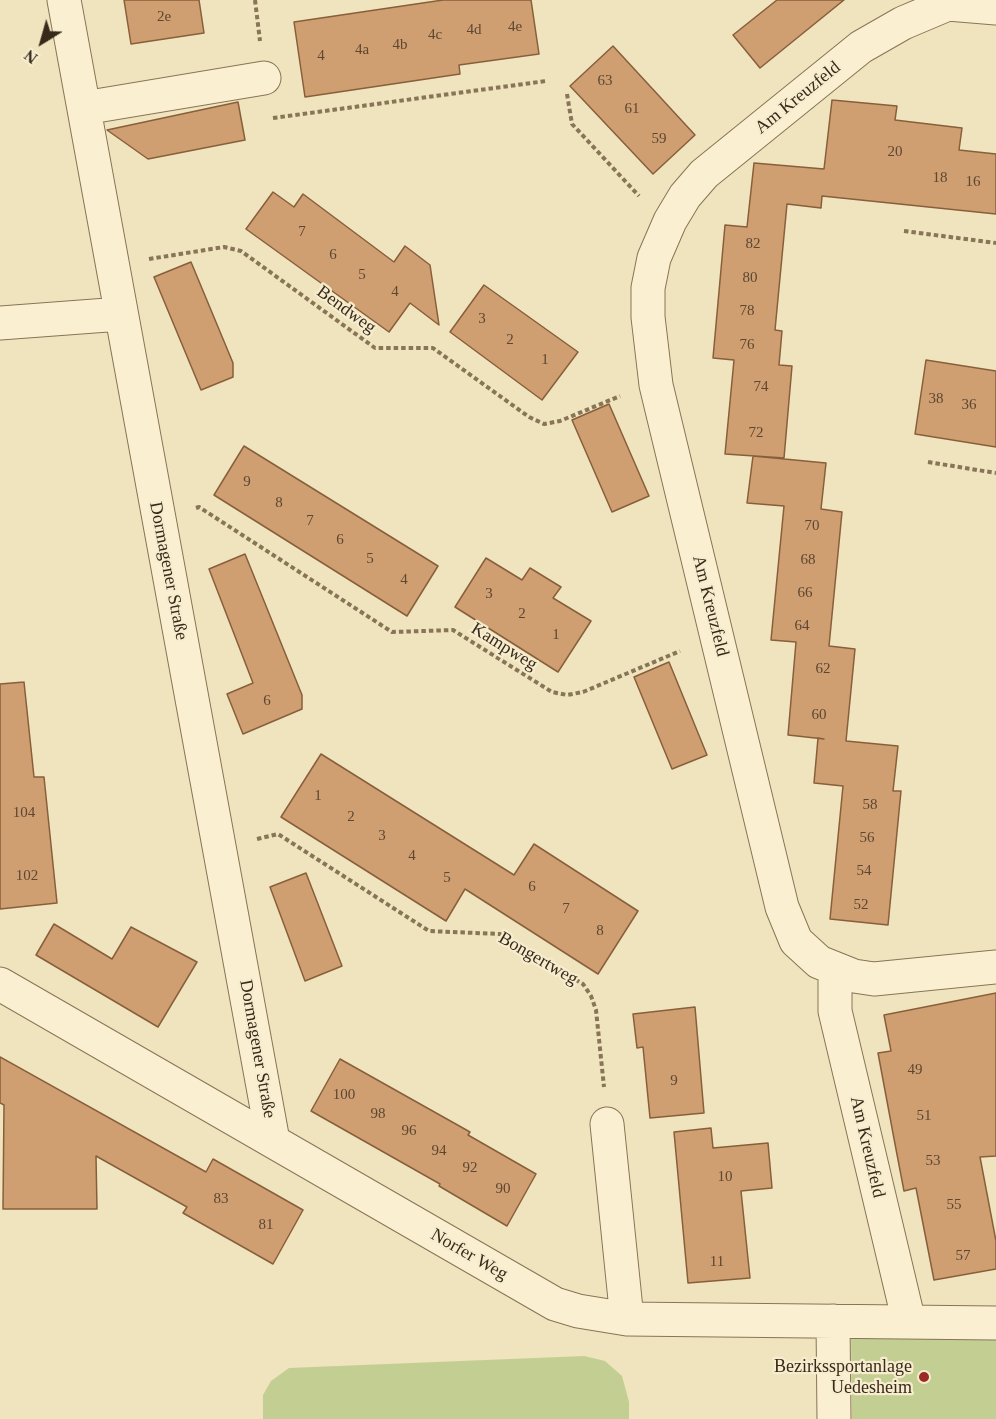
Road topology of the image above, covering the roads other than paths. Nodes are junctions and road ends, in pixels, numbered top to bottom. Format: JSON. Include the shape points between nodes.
{"nodes":[{"id":1,"x":64,"y":0,"type":"edge"},
{"id":2,"x":948,"y":2,"type":"edge"},
{"id":3,"x":996,"y":8,"type":"edge"},
{"id":4,"x":264,"y":78,"type":"road end"},
{"id":5,"x":84,"y":108,"type":"junction"},
{"id":6,"x":122,"y":314,"type":"junction"},
{"id":7,"x":0,"y":323,"type":"edge"},
{"id":8,"x":996,"y":967,"type":"edge"},
{"id":9,"x":835,"y":970,"type":"junction"},
{"id":10,"x":0,"y":984,"type":"edge"},
{"id":11,"x":607,"y":1124,"type":"road end"},
{"id":12,"x":273,"y":1141,"type":"junction"},
{"id":13,"x":627,"y":1319,"type":"junction"},
{"id":14,"x":833,"y":1321,"type":"junction"},
{"id":15,"x":909,"y":1322,"type":"junction"},
{"id":16,"x":996,"y":1323,"type":"edge"},
{"id":17,"x":834,"y":1419,"type":"edge"}],
"edges":[{"from":1,"to":5,"type":"street","name":"Dormagener Straße"},
{"from":2,"to":3,"type":"street","name":"Am Kreuzfeld"},
{"from":2,"to":9,"type":"street","name":"Am Kreuzfeld","via":[[861,47],[704,174],[670,221],[654,258],[648,288],[656,385],[788,925],[805,952]]},
{"from":4,"to":5,"type":"street"},
{"from":5,"to":6,"type":"street","name":"Dormagener Straße"},
{"from":6,"to":7,"type":"street"},
{"from":6,"to":12,"type":"street","name":"Dormagener Straße"},
{"from":8,"to":9,"type":"street","name":"Am Kreuzfeld","via":[[874,979]]},
{"from":9,"to":15,"type":"street","name":"Am Kreuzfeld","via":[[835,1011]]},
{"from":10,"to":12,"type":"street","name":"Norfer Weg"},
{"from":11,"to":13,"type":"street"},
{"from":12,"to":13,"type":"street","name":"Norfer Weg","via":[[555,1304]]},
{"from":13,"to":14,"type":"street","name":"Norfer Weg"},
{"from":14,"to":15,"type":"street","name":"Norfer Weg"},
{"from":14,"to":17,"type":"street"},
{"from":15,"to":16,"type":"street","name":"Norfer Weg"}]}
